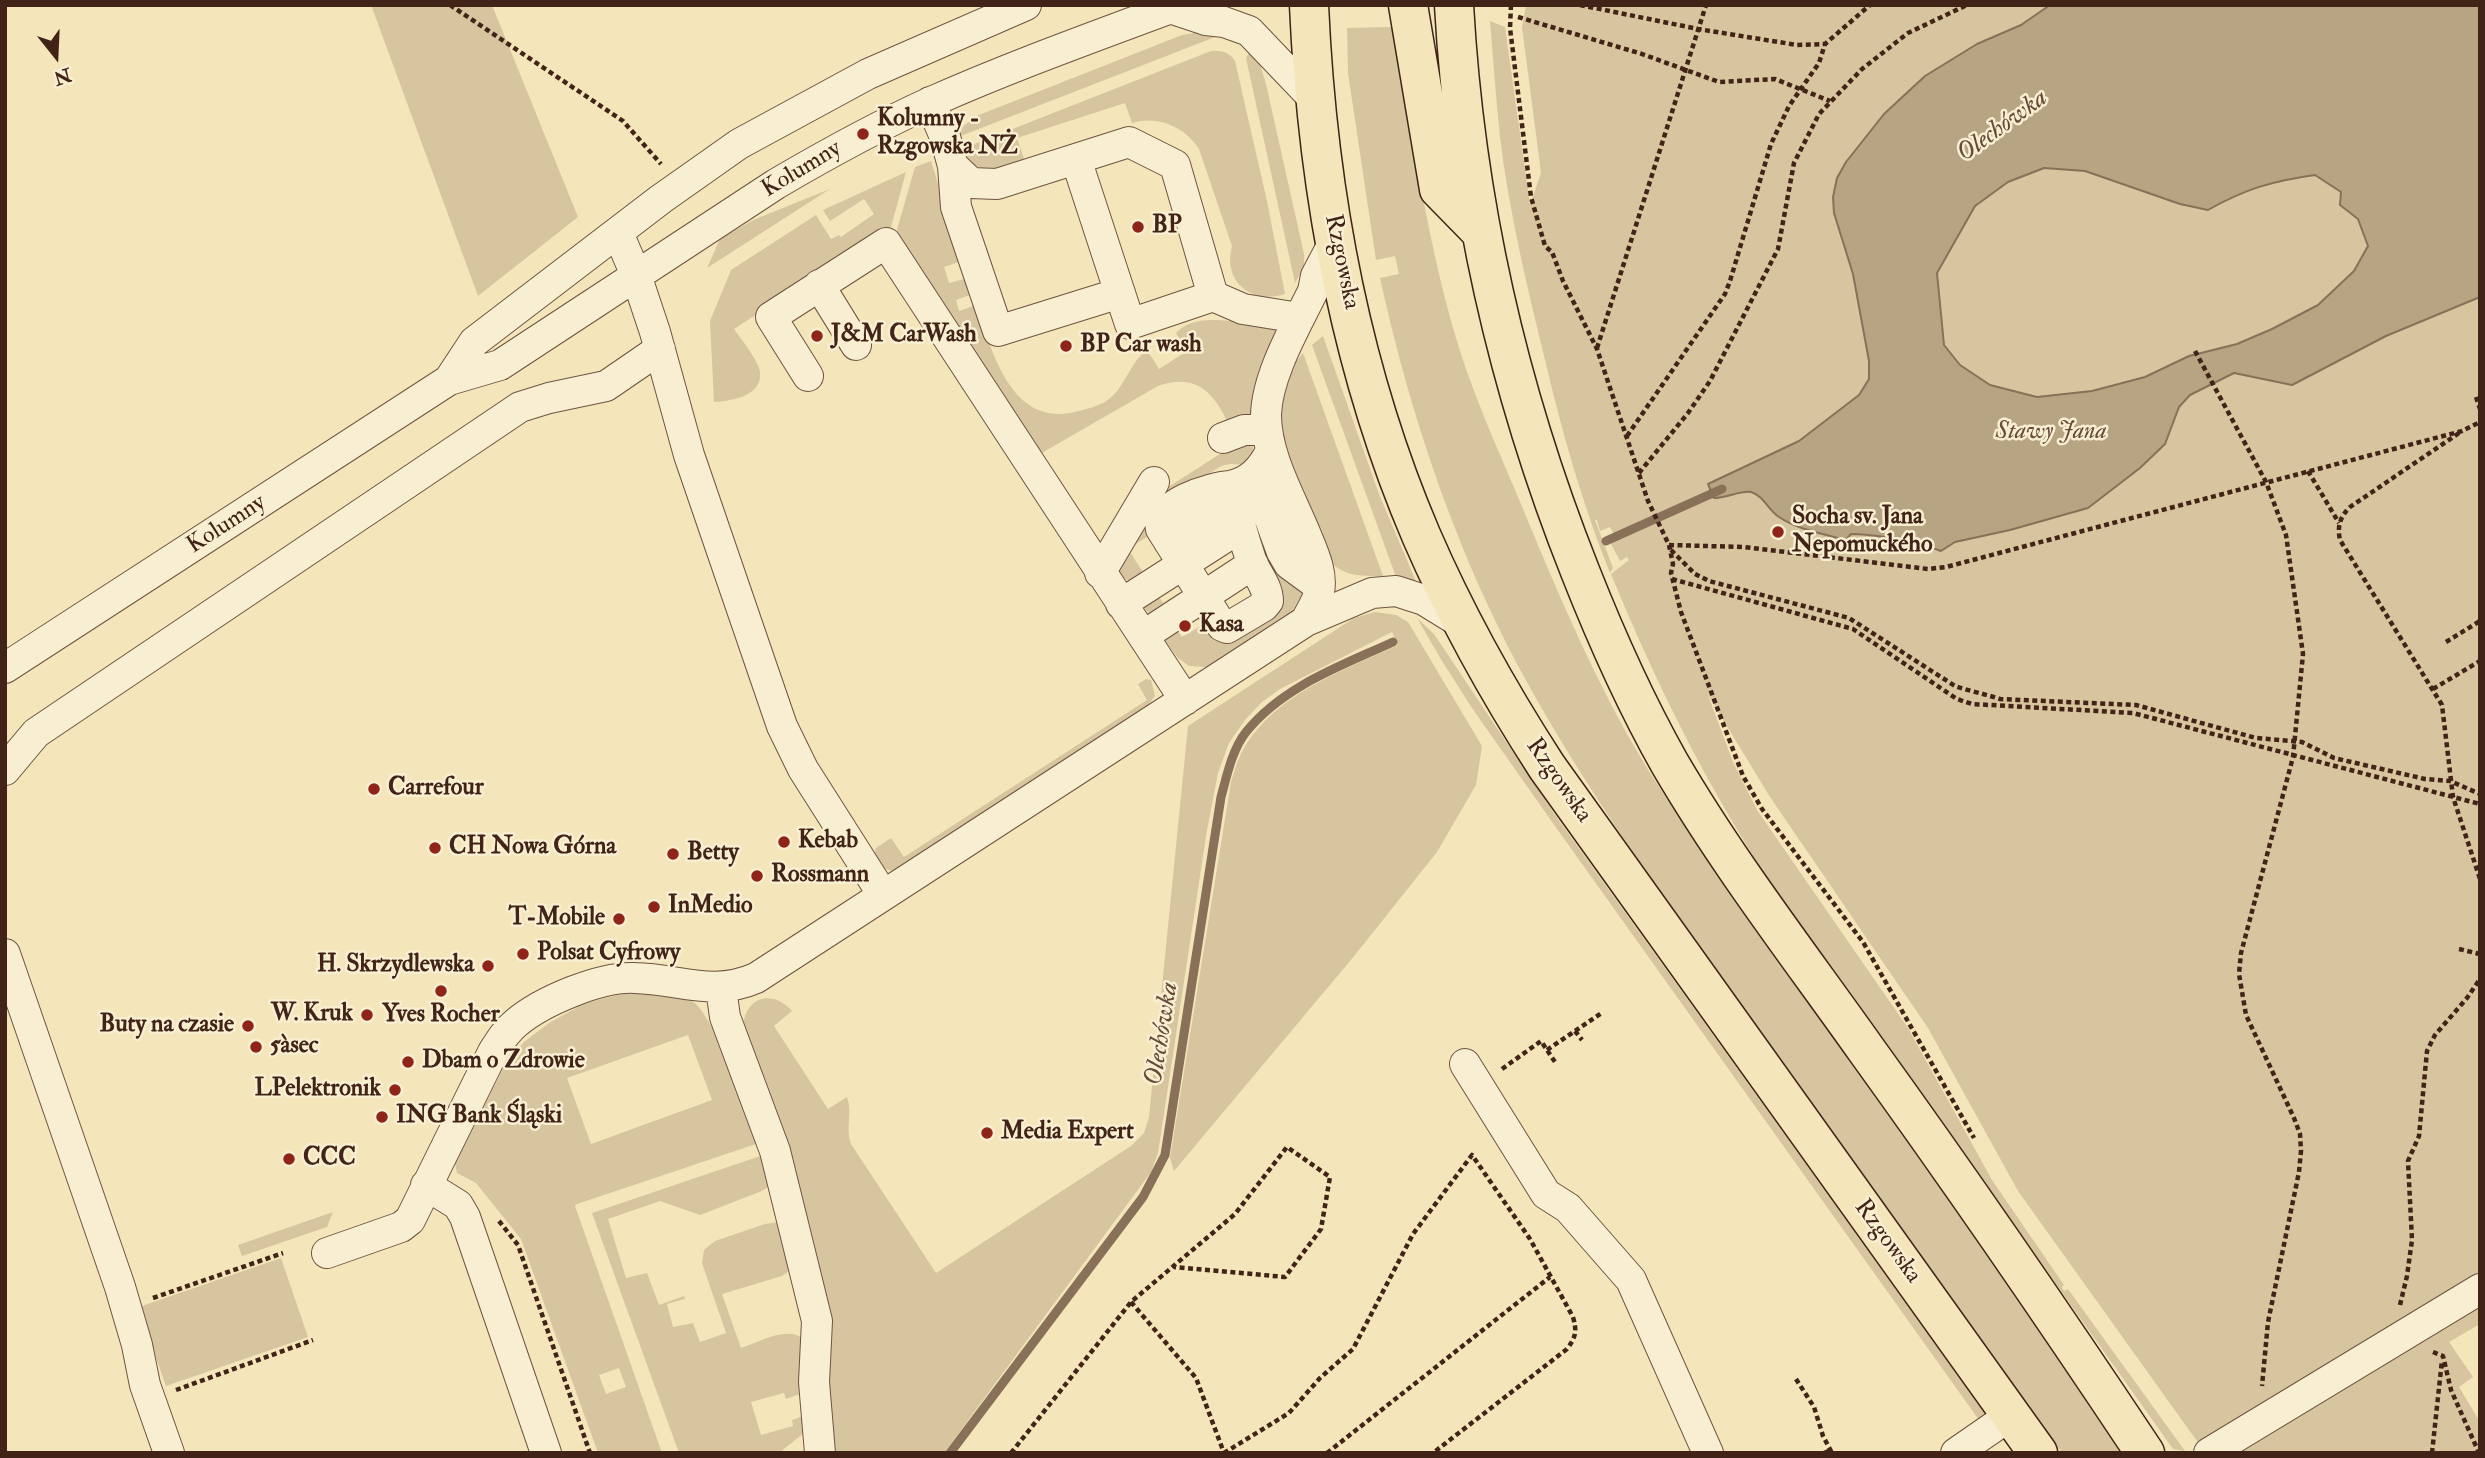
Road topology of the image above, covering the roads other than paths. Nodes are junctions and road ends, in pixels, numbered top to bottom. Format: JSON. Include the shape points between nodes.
{"nodes":[{"id":1,"x":1026,"y":5,"type":"edge"},
{"id":2,"x":1309,"y":5,"type":"edge"},
{"id":3,"x":1408,"y":5,"type":"edge"},
{"id":4,"x":1454,"y":5,"type":"edge"},
{"id":5,"x":1175,"y":7,"type":"edge"},
{"id":6,"x":1315,"y":100,"type":"junction"},
{"id":7,"x":930,"y":102,"type":"junction"},
{"id":8,"x":1076,"y":159,"type":"junction"},
{"id":9,"x":953,"y":166,"type":"junction"},
{"id":10,"x":1480,"y":231,"type":"junction"},
{"id":11,"x":618,"y":233,"type":"junction"},
{"id":12,"x":1335,"y":240,"type":"junction"},
{"id":13,"x":636,"y":275,"type":"junction"},
{"id":14,"x":819,"y":285,"type":"junction"},
{"id":15,"x":1120,"y":292,"type":"junction"},
{"id":16,"x":1213,"y":296,"type":"junction"},
{"id":17,"x":1299,"y":318,"type":"junction"},
{"id":18,"x":856,"y":345,"type":"dead end"},
{"id":19,"x":660,"y":349,"type":"junction"},
{"id":20,"x":808,"y":376,"type":"dead end"},
{"id":21,"x":449,"y":380,"type":"junction"},
{"id":22,"x":1223,"y":438,"type":"dead end"},
{"id":23,"x":1266,"y":449,"type":"junction"},
{"id":24,"x":1154,"y":482,"type":"dead end"},
{"id":25,"x":1235,"y":504,"type":"junction"},
{"id":26,"x":1176,"y":553,"type":"junction"},
{"id":27,"x":1100,"y":573,"type":"junction"},
{"id":28,"x":1257,"y":573,"type":"junction"},
{"id":29,"x":1121,"y":604,"type":"junction"},
{"id":30,"x":1208,"y":604,"type":"junction"},
{"id":31,"x":1307,"y":621,"type":"junction"},
{"id":32,"x":1463,"y":624,"type":"junction"},
{"id":33,"x":1143,"y":636,"type":"junction"},
{"id":34,"x":5,"y":668,"type":"edge"},
{"id":35,"x":1185,"y":701,"type":"junction"},
{"id":36,"x":5,"y":770,"type":"edge"},
{"id":37,"x":883,"y":895,"type":"junction"},
{"id":38,"x":5,"y":954,"type":"edge"},
{"id":39,"x":721,"y":988,"type":"junction"},
{"id":40,"x":1472,"y":1075,"type":"road end"},
{"id":41,"x":426,"y":1185,"type":"junction"},
{"id":42,"x":327,"y":1253,"type":"dead end"},
{"id":43,"x":2480,"y":1273,"type":"edge"},
{"id":44,"x":2480,"y":1289,"type":"edge"},
{"id":45,"x":2453,"y":1305,"type":"junction"},
{"id":46,"x":2011,"y":1415,"type":"junction"},
{"id":47,"x":817,"y":1452,"type":"edge"},
{"id":48,"x":169,"y":1453,"type":"edge"},
{"id":49,"x":546,"y":1453,"type":"edge"},
{"id":50,"x":1709,"y":1453,"type":"edge"},
{"id":51,"x":1956,"y":1453,"type":"edge"},
{"id":52,"x":2038,"y":1453,"type":"edge"},
{"id":53,"x":2144,"y":1453,"type":"edge"},
{"id":54,"x":2209,"y":1453,"type":"edge"}],
"edges":[{"from":1,"to":11,"type":"street","name":"Kolumny","via":[[923,48],[809,104],[739,144]]},
{"from":2,"to":6,"type":"main road","name":"Rzgowska"},
{"from":3,"to":10,"type":"main road","via":[[1439,189]]},
{"from":4,"to":10,"type":"main road"},
{"from":5,"to":6,"type":"street","via":[[1249,31]]},
{"from":5,"to":7,"type":"street","name":"Kolumny"},
{"from":6,"to":12,"type":"main road","name":"Rzgowska"},
{"from":7,"to":9,"type":"street"},
{"from":7,"to":13,"type":"street","name":"Kolumny","via":[[800,170]]},
{"from":8,"to":9,"type":"street","via":[[997,184],[971,183]]},
{"from":8,"to":15,"type":"street"},
{"from":8,"to":16,"type":"street","via":[[1129,142],[1175,165]]},
{"from":9,"to":15,"type":"street","via":[[956,207],[998,331]]},
{"from":10,"to":53,"type":"main road","via":[[1518,394],[1564,530],[1606,635],[1669,761],[1725,850],[2007,1246]]},
{"from":11,"to":13,"type":"street"},
{"from":11,"to":21,"type":"street","name":"Kolumny","via":[[474,342]]},
{"from":12,"to":17,"type":"street"},
{"from":12,"to":32,"type":"main road","name":"Rzgowska","via":[[1357,340],[1396,471]]},
{"from":13,"to":19,"type":"street"},
{"from":13,"to":21,"type":"street","name":"Kolumny","via":[[500,365]]},
{"from":14,"to":18,"type":"street"},
{"from":14,"to":20,"type":"street","via":[[771,317]]},
{"from":14,"to":27,"type":"street","via":[[886,243]]},
{"from":15,"to":16,"type":"street","via":[[1130,324]]},
{"from":16,"to":17,"type":"street","via":[[1243,309]]},
{"from":17,"to":23,"type":"street","via":[[1272,381]]},
{"from":19,"to":36,"type":"street","via":[[606,386],[520,407],[36,733]]},
{"from":19,"to":37,"type":"street","via":[[697,480],[782,726],[803,769]]},
{"from":21,"to":34,"type":"street","name":"Kolumny"},
{"from":22,"to":23,"type":"street","via":[[1244,430]]},
{"from":23,"to":25,"type":"street"},
{"from":23,"to":31,"type":"street","via":[[1315,558],[1319,593]]},
{"from":24,"to":27,"type":"street"},
{"from":25,"to":26,"type":"street"},
{"from":25,"to":26,"type":"street","via":[[1200,491],[1164,514],[1160,525]]},
{"from":25,"to":28,"type":"street"},
{"from":26,"to":29,"type":"street"},
{"from":26,"to":30,"type":"street"},
{"from":27,"to":29,"type":"street"},
{"from":28,"to":30,"type":"street"},
{"from":28,"to":30,"type":"street","via":[[1268,600],[1242,620],[1222,626]]},
{"from":29,"to":33,"type":"street"},
{"from":30,"to":33,"type":"street"},
{"from":31,"to":32,"type":"street","via":[[1372,593],[1396,591],[1424,600]]},
{"from":31,"to":35,"type":"street"},
{"from":32,"to":46,"type":"main road","name":"Rzgowska","via":[[1547,767]]},
{"from":33,"to":35,"type":"street"},
{"from":35,"to":37,"type":"street"},
{"from":37,"to":39,"type":"street","via":[[756,978]]},
{"from":38,"to":48,"type":"street","via":[[126,1308]]},
{"from":39,"to":41,"type":"street","via":[[632,977],[606,981],[549,1003],[518,1021],[493,1052]]},
{"from":39,"to":47,"type":"street","via":[[725,1017],[775,1151],[817,1321]]},
{"from":40,"to":50,"type":"street","via":[[1546,1194],[1568,1208],[1632,1280]]},
{"from":41,"to":42,"type":"street","via":[[410,1220],[401,1227]]},
{"from":41,"to":49,"type":"street","via":[[458,1205],[465,1217]]},
{"from":43,"to":45,"type":"street"},
{"from":44,"to":45,"type":"street"},
{"from":45,"to":54,"type":"street"},
{"from":46,"to":51,"type":"street"},
{"from":46,"to":52,"type":"main road","name":"Rzgowska"}]}
